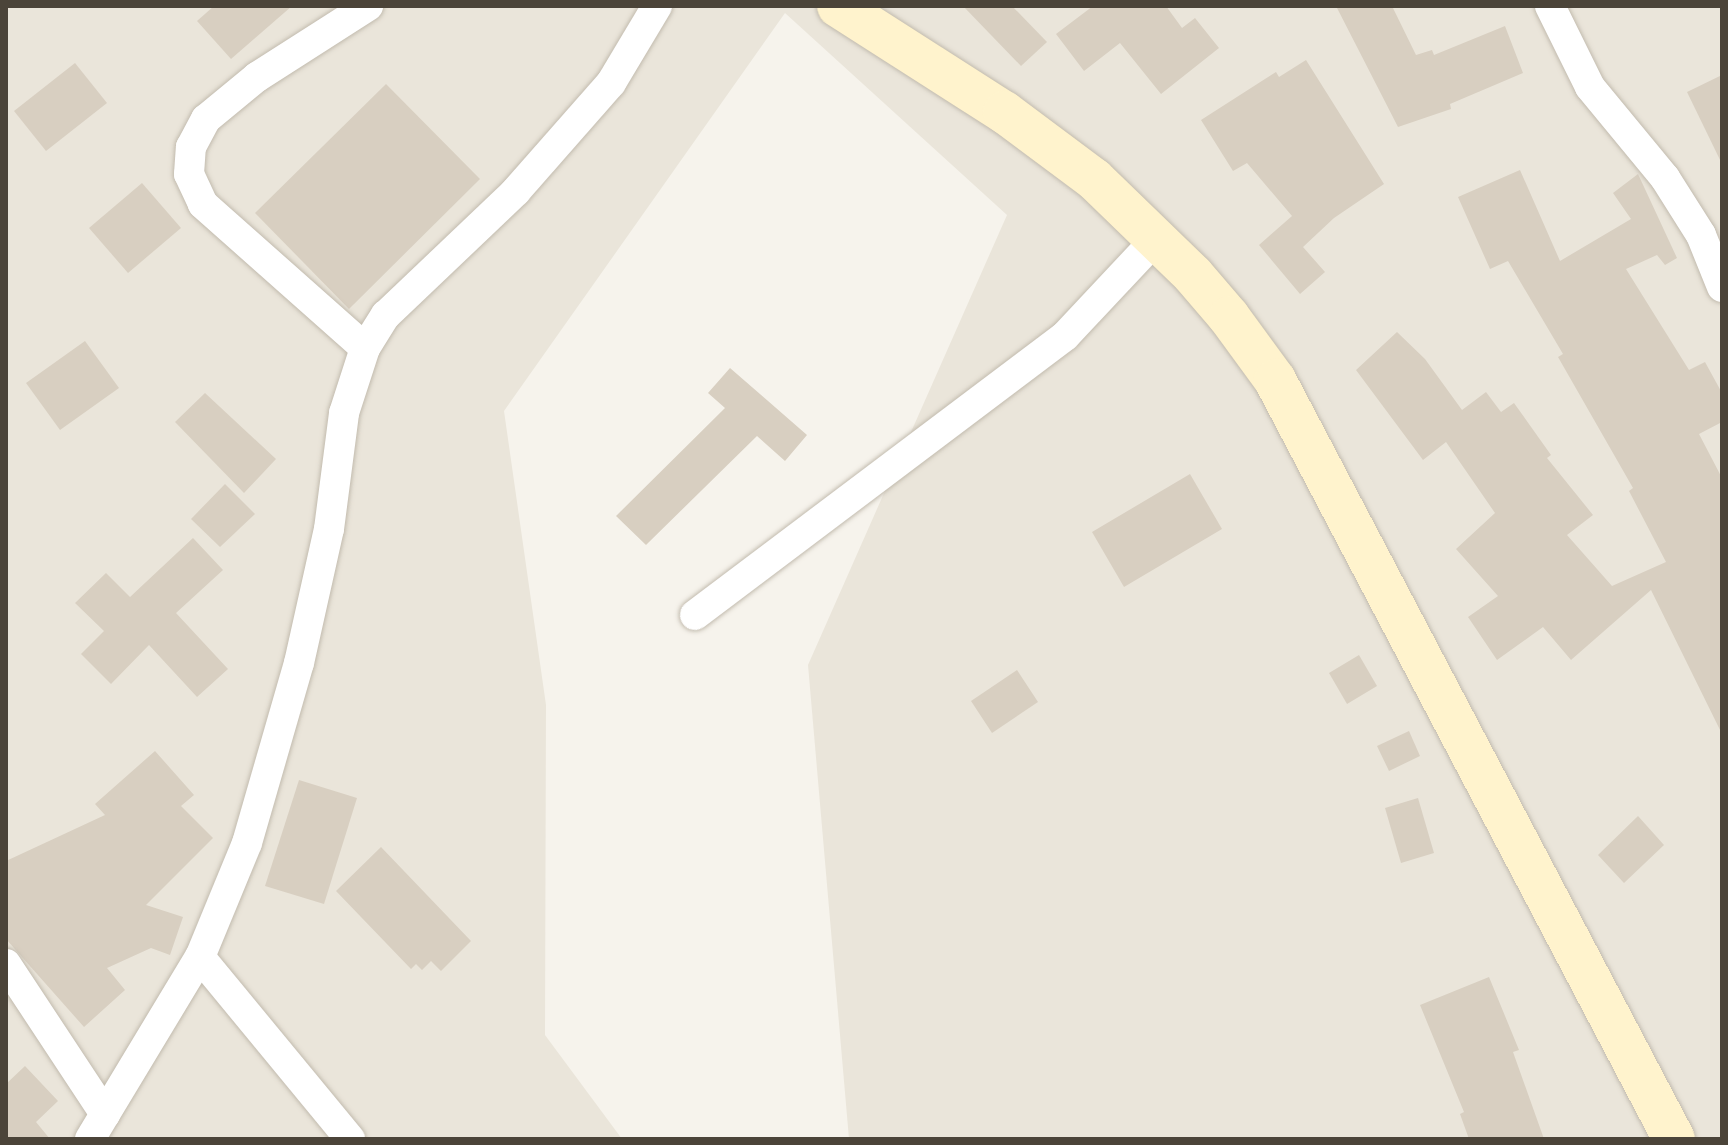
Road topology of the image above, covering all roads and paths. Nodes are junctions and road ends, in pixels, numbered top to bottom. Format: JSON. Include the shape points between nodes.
{"nodes":[{"id":1,"x":368,"y":6,"type":"edge"},
{"id":2,"x":657,"y":6,"type":"edge"},
{"id":3,"x":838,"y":6,"type":"edge"},
{"id":4,"x":1550,"y":6,"type":"edge"},
{"id":5,"x":1157,"y":238,"type":"junction"},
{"id":6,"x":1722,"y":287,"type":"edge"},
{"id":7,"x":365,"y":348,"type":"junction"},
{"id":8,"x":695,"y":615,"type":"dead end"},
{"id":9,"x":200,"y":957,"type":"junction"},
{"id":10,"x":6,"y":964,"type":"edge"},
{"id":11,"x":98,"y":1126,"type":"edge"},
{"id":12,"x":350,"y":1139,"type":"edge"},
{"id":13,"x":1674,"y":1139,"type":"edge"}],
"edges":[{"from":1,"to":7,"type":"street","via":[[257,77],[206,119],[191,147],[189,174],[203,204]]},
{"from":2,"to":7,"type":"street","via":[[611,83],[516,191],[386,315]]},
{"from":3,"to":5,"type":"main road","via":[[1004,112],[1094,179]]},
{"from":4,"to":6,"type":"street","via":[[1590,87],[1665,178],[1701,235]]},
{"from":5,"to":8,"type":"street","via":[[1065,336]]},
{"from":5,"to":13,"type":"main road","via":[[1229,317],[1275,380]]},
{"from":7,"to":9,"type":"street","via":[[344,413],[329,529],[299,663],[247,843]]},
{"from":9,"to":11,"type":"street"},
{"from":9,"to":12,"type":"street"},
{"from":10,"to":11,"type":"street"}]}
